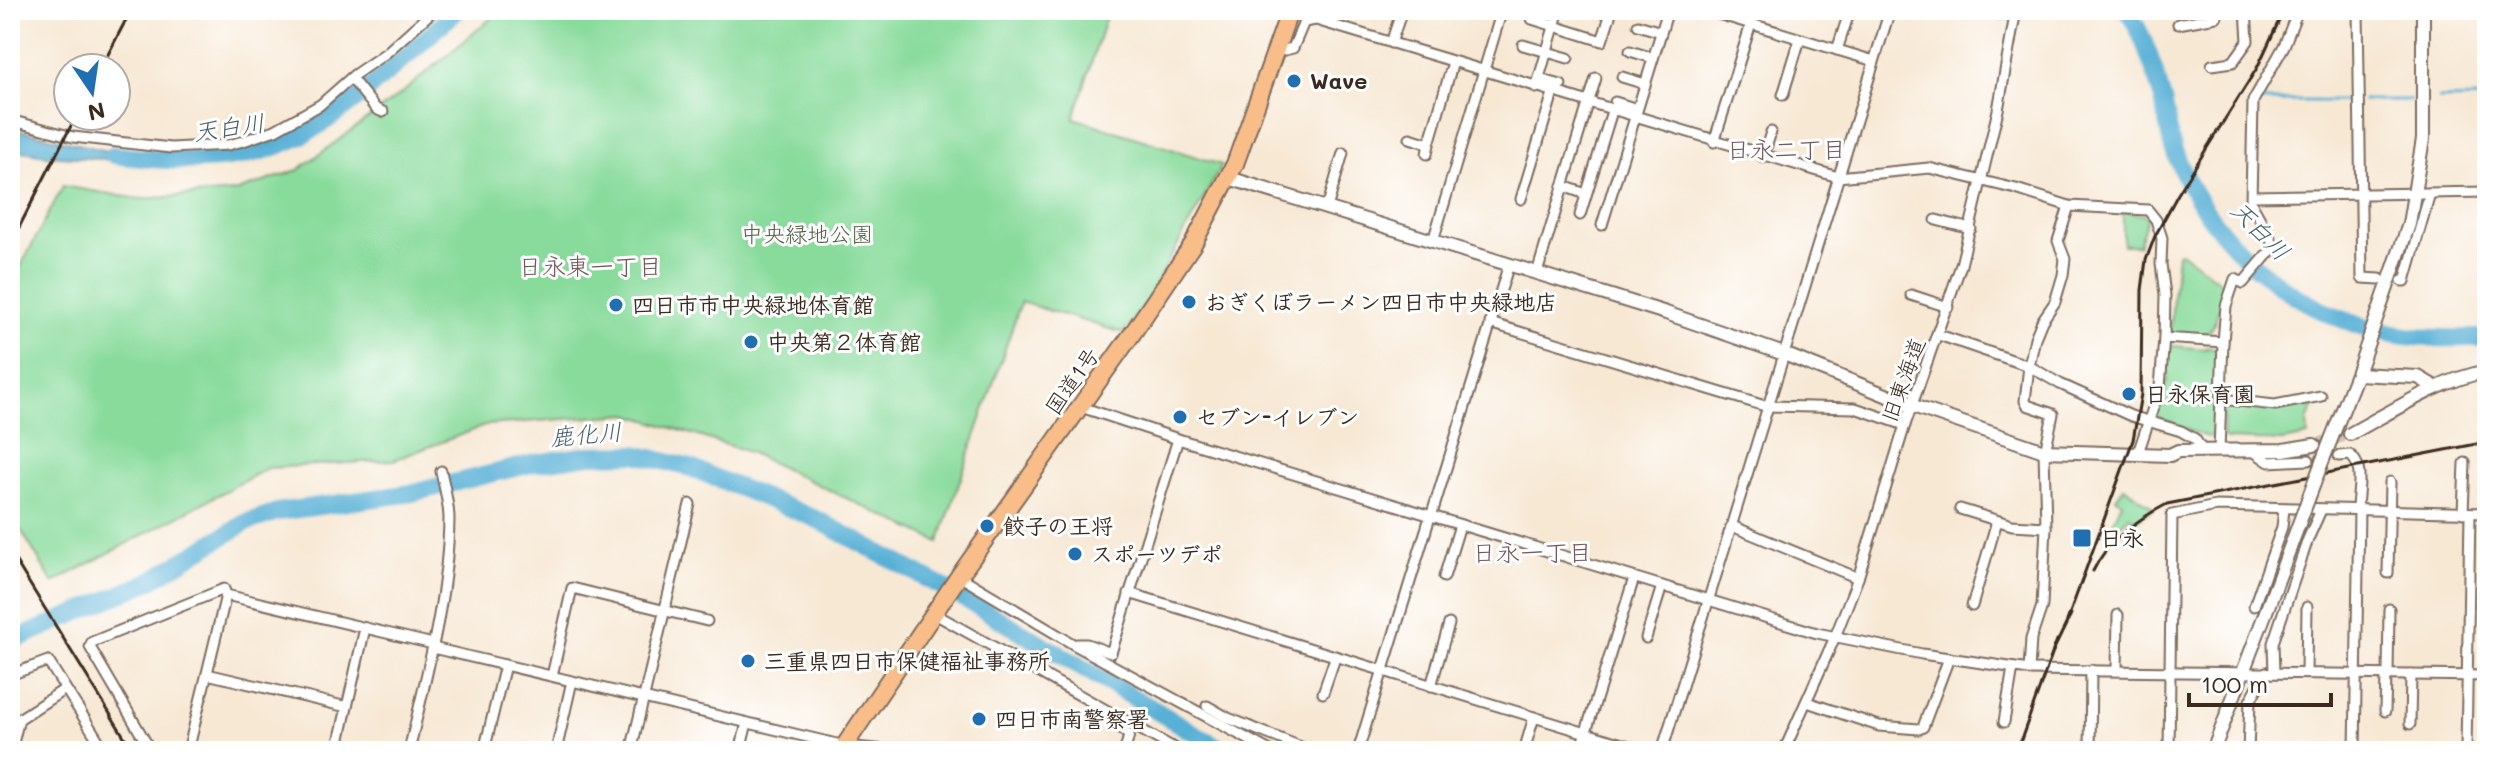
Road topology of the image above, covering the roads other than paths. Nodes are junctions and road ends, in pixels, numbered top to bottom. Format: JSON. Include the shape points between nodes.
{"nodes":[{"id":1,"x":434,"y":10,"type":"edge"},
{"id":2,"x":1290,"y":10,"type":"edge"},
{"id":3,"x":1402,"y":10,"type":"edge"},
{"id":4,"x":1502,"y":10,"type":"edge"},
{"id":5,"x":1559,"y":10,"type":"edge"},
{"id":6,"x":1596,"y":10,"type":"edge"},
{"id":7,"x":1668,"y":10,"type":"edge"},
{"id":8,"x":1705,"y":10,"type":"edge"},
{"id":9,"x":1850,"y":10,"type":"edge"},
{"id":10,"x":1890,"y":10,"type":"edge"},
{"id":11,"x":1967,"y":10,"type":"edge"},
{"id":12,"x":2220,"y":10,"type":"edge"},
{"id":13,"x":2246,"y":10,"type":"edge"},
{"id":14,"x":2298,"y":10,"type":"edge"},
{"id":15,"x":2358,"y":10,"type":"edge"},
{"id":16,"x":2423,"y":10,"type":"edge"},
{"id":17,"x":1611,"y":12,"type":"edge"},
{"id":18,"x":2015,"y":13,"type":"edge"},
{"id":19,"x":1532,"y":19,"type":"dead end"},
{"id":20,"x":1751,"y":24,"type":"junction"},
{"id":21,"x":2178,"y":24,"type":"dead end"},
{"id":22,"x":1638,"y":25,"type":"dead end"},
{"id":23,"x":1555,"y":26,"type":"junction"},
{"id":24,"x":1661,"y":32,"type":"junction"},
{"id":25,"x":1800,"y":39,"type":"junction"},
{"id":26,"x":1391,"y":43,"type":"junction"},
{"id":27,"x":1523,"y":45,"type":"dead end"},
{"id":28,"x":1837,"y":50,"type":"junction"},
{"id":29,"x":1630,"y":51,"type":"dead end"},
{"id":30,"x":1276,"y":52,"type":"junction"},
{"id":31,"x":1547,"y":52,"type":"junction"},
{"id":32,"x":1568,"y":58,"type":"dead end"},
{"id":33,"x":1653,"y":58,"type":"junction"},
{"id":34,"x":1874,"y":61,"type":"junction"},
{"id":35,"x":1453,"y":62,"type":"junction"},
{"id":36,"x":2212,"y":65,"type":"dead end"},
{"id":37,"x":1483,"y":71,"type":"junction"},
{"id":38,"x":1622,"y":77,"type":"dead end"},
{"id":39,"x":1596,"y":78,"type":"dead end"},
{"id":40,"x":352,"y":80,"type":"junction"},
{"id":41,"x":1538,"y":83,"type":"junction"},
{"id":42,"x":1645,"y":84,"type":"junction"},
{"id":43,"x":1561,"y":85,"type":"dead end"},
{"id":44,"x":1553,"y":93,"type":"junction"},
{"id":45,"x":1783,"y":95,"type":"dead end"},
{"id":46,"x":1588,"y":104,"type":"junction"},
{"id":47,"x":1613,"y":107,"type":"junction"},
{"id":48,"x":380,"y":110,"type":"dead end"},
{"id":49,"x":1636,"y":113,"type":"junction"},
{"id":50,"x":10,"y":120,"type":"edge"},
{"id":51,"x":1771,"y":132,"type":"dead end"},
{"id":52,"x":1410,"y":138,"type":"dead end"},
{"id":53,"x":1714,"y":142,"type":"junction"},
{"id":54,"x":1343,"y":153,"type":"dead end"},
{"id":55,"x":1763,"y":157,"type":"junction"},
{"id":56,"x":1838,"y":177,"type":"junction"},
{"id":57,"x":1229,"y":178,"type":"junction"},
{"id":58,"x":1982,"y":181,"type":"junction"},
{"id":59,"x":1563,"y":186,"type":"junction"},
{"id":60,"x":2487,"y":192,"type":"edge"},
{"id":61,"x":2430,"y":193,"type":"junction"},
{"id":62,"x":1586,"y":194,"type":"junction"},
{"id":63,"x":2415,"y":194,"type":"junction"},
{"id":64,"x":2361,"y":195,"type":"junction"},
{"id":65,"x":2252,"y":196,"type":"junction"},
{"id":66,"x":1521,"y":199,"type":"dead end"},
{"id":67,"x":2069,"y":206,"type":"junction"},
{"id":68,"x":1327,"y":208,"type":"junction"},
{"id":69,"x":1580,"y":215,"type":"dead end"},
{"id":70,"x":1936,"y":220,"type":"dead end"},
{"id":71,"x":1602,"y":225,"type":"dead end"},
{"id":72,"x":1971,"y":229,"type":"junction"},
{"id":73,"x":1433,"y":241,"type":"junction"},
{"id":74,"x":1509,"y":264,"type":"junction"},
{"id":75,"x":1537,"y":273,"type":"junction"},
{"id":76,"x":2380,"y":279,"type":"dead end"},
{"id":77,"x":2402,"y":281,"type":"dead end"},
{"id":78,"x":1911,"y":295,"type":"dead end"},
{"id":79,"x":1948,"y":307,"type":"junction"},
{"id":80,"x":1490,"y":323,"type":"junction"},
{"id":81,"x":1939,"y":335,"type":"junction"},
{"id":82,"x":2164,"y":338,"type":"junction"},
{"id":83,"x":2223,"y":342,"type":"junction"},
{"id":84,"x":1784,"y":354,"type":"junction"},
{"id":85,"x":2029,"y":366,"type":"junction"},
{"id":86,"x":2487,"y":371,"type":"edge"},
{"id":87,"x":2357,"y":374,"type":"junction"},
{"id":88,"x":2435,"y":387,"type":"junction"},
{"id":89,"x":2321,"y":396,"type":"dead end"},
{"id":90,"x":2221,"y":399,"type":"junction"},
{"id":91,"x":1768,"y":406,"type":"junction"},
{"id":92,"x":1913,"y":406,"type":"junction"},
{"id":93,"x":1081,"y":407,"type":"junction"},
{"id":94,"x":2147,"y":420,"type":"junction"},
{"id":95,"x":1905,"y":425,"type":"junction"},
{"id":96,"x":2350,"y":434,"type":"tunnel mouth"},
{"id":97,"x":1178,"y":439,"type":"junction"},
{"id":98,"x":2314,"y":445,"type":"tunnel mouth"},
{"id":99,"x":2202,"y":450,"type":"junction"},
{"id":100,"x":2219,"y":451,"type":"junction"},
{"id":101,"x":2253,"y":451,"type":"junction"},
{"id":102,"x":2044,"y":452,"type":"junction"},
{"id":103,"x":2138,"y":453,"type":"junction"},
{"id":104,"x":2339,"y":456,"type":"dead end"},
{"id":105,"x":2316,"y":461,"type":"junction"},
{"id":106,"x":2465,"y":463,"type":"dead end"},
{"id":107,"x":441,"y":471,"type":"dead end"},
{"id":108,"x":2390,"y":482,"type":"dead end"},
{"id":109,"x":690,"y":504,"type":"dead end"},
{"id":110,"x":1960,"y":509,"type":"dead end"},
{"id":111,"x":2284,"y":509,"type":"junction"},
{"id":112,"x":2321,"y":510,"type":"junction"},
{"id":113,"x":2358,"y":510,"type":"junction"},
{"id":114,"x":2389,"y":511,"type":"junction"},
{"id":115,"x":2467,"y":513,"type":"junction"},
{"id":116,"x":2487,"y":513,"type":"edge"},
{"id":117,"x":1430,"y":517,"type":"junction"},
{"id":118,"x":1997,"y":521,"type":"junction"},
{"id":119,"x":1460,"y":525,"type":"junction"},
{"id":120,"x":1732,"y":526,"type":"junction"},
{"id":121,"x":2046,"y":527,"type":"junction"},
{"id":122,"x":2265,"y":573,"type":"junction"},
{"id":123,"x":2388,"y":573,"type":"dead end"},
{"id":124,"x":1444,"y":577,"type":"dead end"},
{"id":125,"x":958,"y":578,"type":"junction"},
{"id":126,"x":1634,"y":578,"type":"junction"},
{"id":127,"x":1858,"y":578,"type":"junction"},
{"id":128,"x":2294,"y":584,"type":"junction"},
{"id":129,"x":1662,"y":586,"type":"junction"},
{"id":130,"x":1129,"y":593,"type":"junction"},
{"id":131,"x":226,"y":595,"type":"junction"},
{"id":132,"x":1709,"y":600,"type":"junction"},
{"id":133,"x":1972,"y":606,"type":"dead end"},
{"id":134,"x":2254,"y":606,"type":"dead end"},
{"id":135,"x":2307,"y":607,"type":"dead end"},
{"id":136,"x":2389,"y":609,"type":"dead end"},
{"id":137,"x":664,"y":611,"type":"junction"},
{"id":138,"x":935,"y":614,"type":"junction"},
{"id":139,"x":2118,"y":615,"type":"dead end"},
{"id":140,"x":707,"y":621,"type":"dead end"},
{"id":141,"x":1449,"y":624,"type":"dead end"},
{"id":142,"x":365,"y":628,"type":"junction"},
{"id":143,"x":1835,"y":637,"type":"junction"},
{"id":144,"x":1646,"y":638,"type":"dead end"},
{"id":145,"x":1073,"y":644,"type":"junction"},
{"id":146,"x":433,"y":646,"type":"junction"},
{"id":147,"x":1335,"y":658,"type":"junction"},
{"id":148,"x":1949,"y":658,"type":"junction"},
{"id":149,"x":505,"y":665,"type":"junction"},
{"id":150,"x":2013,"y":668,"type":"junction"},
{"id":151,"x":2029,"y":670,"type":"junction"},
{"id":152,"x":2091,"y":670,"type":"junction"},
{"id":153,"x":2117,"y":670,"type":"junction"},
{"id":154,"x":2170,"y":670,"type":"junction"},
{"id":155,"x":2242,"y":671,"type":"junction"},
{"id":156,"x":1383,"y":672,"type":"junction"},
{"id":157,"x":2270,"y":672,"type":"junction"},
{"id":158,"x":2306,"y":673,"type":"junction"},
{"id":159,"x":207,"y":674,"type":"junction"},
{"id":160,"x":2357,"y":674,"type":"junction"},
{"id":161,"x":10,"y":675,"type":"edge"},
{"id":162,"x":2387,"y":675,"type":"junction"},
{"id":163,"x":2411,"y":675,"type":"junction"},
{"id":164,"x":2469,"y":675,"type":"junction"},
{"id":165,"x":552,"y":676,"type":"junction"},
{"id":166,"x":2487,"y":676,"type":"edge"},
{"id":167,"x":572,"y":681,"type":"junction"},
{"id":168,"x":1431,"y":686,"type":"junction"},
{"id":169,"x":65,"y":689,"type":"junction"},
{"id":170,"x":1323,"y":693,"type":"dead end"},
{"id":171,"x":643,"y":700,"type":"junction"},
{"id":172,"x":1807,"y":702,"type":"junction"},
{"id":173,"x":1094,"y":703,"type":"junction"},
{"id":174,"x":1207,"y":706,"type":"dead end"},
{"id":175,"x":347,"y":707,"type":"junction"},
{"id":176,"x":2385,"y":711,"type":"dead end"},
{"id":177,"x":1534,"y":717,"type":"junction"},
{"id":178,"x":2004,"y":722,"type":"dead end"},
{"id":179,"x":747,"y":723,"type":"junction"},
{"id":180,"x":2410,"y":724,"type":"dead end"},
{"id":181,"x":1585,"y":733,"type":"junction"},
{"id":182,"x":844,"y":749,"type":"edge"},
{"id":183,"x":1638,"y":750,"type":"edge"},
{"id":184,"x":11,"y":751,"type":"edge"},
{"id":185,"x":105,"y":751,"type":"edge"},
{"id":186,"x":151,"y":751,"type":"edge"},
{"id":187,"x":188,"y":751,"type":"edge"},
{"id":188,"x":337,"y":751,"type":"edge"},
{"id":189,"x":409,"y":751,"type":"edge"},
{"id":190,"x":484,"y":751,"type":"edge"},
{"id":191,"x":556,"y":751,"type":"edge"},
{"id":192,"x":631,"y":751,"type":"edge"},
{"id":193,"x":740,"y":751,"type":"edge"},
{"id":194,"x":896,"y":751,"type":"edge"},
{"id":195,"x":1125,"y":751,"type":"edge"},
{"id":196,"x":1179,"y":751,"type":"edge"},
{"id":197,"x":1270,"y":751,"type":"edge"},
{"id":198,"x":1311,"y":751,"type":"edge"},
{"id":199,"x":1358,"y":751,"type":"edge"},
{"id":200,"x":1524,"y":751,"type":"edge"},
{"id":201,"x":1580,"y":751,"type":"edge"},
{"id":202,"x":1662,"y":751,"type":"edge"},
{"id":203,"x":1784,"y":751,"type":"edge"},
{"id":204,"x":2090,"y":751,"type":"edge"},
{"id":205,"x":2169,"y":751,"type":"edge"},
{"id":206,"x":2213,"y":751,"type":"edge"},
{"id":207,"x":2248,"y":751,"type":"edge"},
{"id":208,"x":2355,"y":751,"type":"edge"},
{"id":209,"x":2466,"y":751,"type":"edge"}],
"edges":[{"from":1,"to":40,"type":"street"},
{"from":2,"to":30,"type":"highway","name":"国道1号"},
{"from":3,"to":26,"type":"street"},
{"from":4,"to":37,"type":"street"},
{"from":5,"to":23,"type":"street"},
{"from":6,"to":17,"type":"street"},
{"from":7,"to":24,"type":"street"},
{"from":8,"to":20,"type":"street"},
{"from":9,"to":28,"type":"street"},
{"from":10,"to":34,"type":"street"},
{"from":11,"to":18,"type":"street"},
{"from":12,"to":21,"type":"street","via":[[2216,17]]},
{"from":13,"to":36,"type":"street","via":[[2248,41],[2233,62]]},
{"from":14,"to":65,"type":"street","via":[[2253,101]]},
{"from":15,"to":64,"type":"street"},
{"from":16,"to":63,"type":"street","via":[[2424,128]]},
{"from":17,"to":23,"type":"street","via":[[1602,41]]},
{"from":18,"to":58,"type":"street","name":"旧東海道"},
{"from":19,"to":23,"type":"street"},
{"from":20,"to":25,"type":"street"},
{"from":20,"to":53,"type":"street"},
{"from":22,"to":24,"type":"street"},
{"from":23,"to":31,"type":"street"},
{"from":24,"to":33,"type":"street"},
{"from":25,"to":28,"type":"street"},
{"from":25,"to":45,"type":"street"},
{"from":26,"to":30,"type":"street","via":[[1309,19],[1293,48]]},
{"from":26,"to":35,"type":"street"},
{"from":27,"to":31,"type":"street"},
{"from":28,"to":34,"type":"street"},
{"from":29,"to":33,"type":"street"},
{"from":30,"to":57,"type":"highway","name":"国道1号"},
{"from":31,"to":32,"type":"street"},
{"from":31,"to":41,"type":"street"},
{"from":33,"to":42,"type":"street"},
{"from":34,"to":56,"type":"street"},
{"from":35,"to":37,"type":"street"},
{"from":35,"to":52,"type":"street","via":[[1428,149]]},
{"from":37,"to":41,"type":"street"},
{"from":37,"to":73,"type":"street"},
{"from":38,"to":42,"type":"street"},
{"from":39,"to":46,"type":"street"},
{"from":40,"to":48,"type":"street"},
{"from":40,"to":50,"type":"street","via":[[293,121],[228,145],[171,148],[104,141]]},
{"from":41,"to":43,"type":"street"},
{"from":41,"to":44,"type":"street"},
{"from":42,"to":49,"type":"street"},
{"from":44,"to":46,"type":"street"},
{"from":44,"to":66,"type":"street"},
{"from":46,"to":47,"type":"street"},
{"from":46,"to":59,"type":"street"},
{"from":47,"to":49,"type":"street"},
{"from":47,"to":62,"type":"street"},
{"from":49,"to":53,"type":"street"},
{"from":49,"to":71,"type":"street"},
{"from":51,"to":55,"type":"street"},
{"from":53,"to":55,"type":"street"},
{"from":54,"to":68,"type":"street"},
{"from":55,"to":56,"type":"street"},
{"from":56,"to":58,"type":"street","via":[[1929,168]]},
{"from":56,"to":84,"type":"street"},
{"from":57,"to":68,"type":"street"},
{"from":57,"to":93,"type":"highway","name":"国道1号","via":[[1171,278]]},
{"from":58,"to":67,"type":"street"},
{"from":58,"to":72,"type":"street","name":"旧東海道"},
{"from":59,"to":62,"type":"street"},
{"from":59,"to":75,"type":"street"},
{"from":60,"to":61,"type":"street"},
{"from":61,"to":63,"type":"street"},
{"from":61,"to":77,"type":"street"},
{"from":62,"to":69,"type":"street"},
{"from":63,"to":64,"type":"street"},
{"from":63,"to":87,"type":"street"},
{"from":64,"to":65,"type":"street"},
{"from":64,"to":76,"type":"street","via":[[2362,278]]},
{"from":65,"to":83,"type":"street","via":[[2252,209],[2273,248],[2243,283],[2235,279]]},
{"from":67,"to":82,"type":"street","via":[[2151,212],[2162,238]]},
{"from":67,"to":85,"type":"street","via":[[2058,241],[2065,259],[2063,275]]},
{"from":68,"to":73,"type":"street"},
{"from":70,"to":72,"type":"street"},
{"from":72,"to":79,"type":"street","name":"旧東海道"},
{"from":73,"to":74,"type":"street"},
{"from":74,"to":75,"type":"street"},
{"from":74,"to":80,"type":"street"},
{"from":75,"to":84,"type":"street"},
{"from":78,"to":79,"type":"street"},
{"from":79,"to":81,"type":"street","name":"旧東海道"},
{"from":80,"to":91,"type":"street"},
{"from":80,"to":117,"type":"street"},
{"from":81,"to":85,"type":"street"},
{"from":81,"to":92,"type":"street","name":"旧東海道"},
{"from":82,"to":83,"type":"street"},
{"from":82,"to":94,"type":"street","via":[[2160,387]]},
{"from":83,"to":90,"type":"street"},
{"from":84,"to":91,"type":"street"},
{"from":84,"to":92,"type":"street"},
{"from":85,"to":94,"type":"street"},
{"from":85,"to":102,"type":"street","via":[[2025,404],[2053,414]]},
{"from":86,"to":88,"type":"street"},
{"from":87,"to":88,"type":"street","via":[[2418,377]]},
{"from":87,"to":105,"type":"street"},
{"from":88,"to":96,"type":"street"},
{"from":89,"to":90,"type":"street","via":[[2275,405]]},
{"from":90,"to":100,"type":"street"},
{"from":91,"to":95,"type":"street","via":[[1855,408]]},
{"from":91,"to":120,"type":"street"},
{"from":92,"to":95,"type":"street","name":"旧東海道"},
{"from":92,"to":102,"type":"street"},
{"from":93,"to":97,"type":"street"},
{"from":93,"to":125,"type":"highway","name":"国道1号"},
{"from":94,"to":99,"type":"street","via":[[2181,431]]},
{"from":94,"to":103,"type":"street"},
{"from":95,"to":127,"type":"street","name":"旧東海道"},
{"from":97,"to":117,"type":"street"},
{"from":97,"to":130,"type":"street"},
{"from":98,"to":101,"type":"street"},
{"from":99,"to":100,"type":"street"},
{"from":99,"to":103,"type":"street"},
{"from":100,"to":101,"type":"street"},
{"from":101,"to":105,"type":"street","via":[[2269,462]]},
{"from":102,"to":103,"type":"street"},
{"from":102,"to":121,"type":"street"},
{"from":104,"to":113,"type":"street","via":[[2356,460]]},
{"from":105,"to":155,"type":"street","bridge":true},
{"from":106,"to":115,"type":"street"},
{"from":107,"to":146,"type":"street","via":[[450,515]]},
{"from":108,"to":114,"type":"street"},
{"from":109,"to":137,"type":"street"},
{"from":110,"to":118,"type":"street"},
{"from":111,"to":112,"type":"street"},
{"from":111,"to":122,"type":"street"},
{"from":111,"to":154,"type":"street","via":[[2216,506],[2172,515]]},
{"from":112,"to":113,"type":"street"},
{"from":112,"to":128,"type":"street"},
{"from":113,"to":114,"type":"street"},
{"from":113,"to":160,"type":"street"},
{"from":114,"to":115,"type":"street"},
{"from":114,"to":123,"type":"street"},
{"from":115,"to":116,"type":"street"},
{"from":115,"to":164,"type":"street"},
{"from":117,"to":119,"type":"street"},
{"from":117,"to":156,"type":"street"},
{"from":118,"to":121,"type":"street"},
{"from":118,"to":133,"type":"street"},
{"from":119,"to":124,"type":"street"},
{"from":119,"to":126,"type":"street"},
{"from":120,"to":127,"type":"street"},
{"from":120,"to":132,"type":"street"},
{"from":121,"to":151,"type":"street","via":[[2042,606],[2031,639]]},
{"from":122,"to":128,"type":"street"},
{"from":122,"to":134,"type":"street"},
{"from":125,"to":138,"type":"highway","name":"国道1号"},
{"from":125,"to":145,"type":"street"},
{"from":126,"to":129,"type":"street"},
{"from":126,"to":181,"type":"street"},
{"from":127,"to":143,"type":"street","name":"旧東海道"},
{"from":128,"to":157,"type":"street","via":[[2273,643]]},
{"from":129,"to":132,"type":"street"},
{"from":129,"to":144,"type":"street"},
{"from":130,"to":145,"type":"street","via":[[1111,653]]},
{"from":130,"to":147,"type":"street"},
{"from":131,"to":142,"type":"street"},
{"from":131,"to":159,"type":"street"},
{"from":131,"to":186,"type":"street","via":[[224,589],[92,642],[90,647]]},
{"from":132,"to":143,"type":"street"},
{"from":132,"to":202,"type":"street"},
{"from":135,"to":158,"type":"street"},
{"from":136,"to":162,"type":"street"},
{"from":137,"to":140,"type":"street"},
{"from":137,"to":165,"type":"street","via":[[572,588]]},
{"from":137,"to":171,"type":"street"},
{"from":138,"to":173,"type":"street"},
{"from":138,"to":182,"type":"highway","name":"国道1号"},
{"from":139,"to":153,"type":"street"},
{"from":141,"to":168,"type":"street"},
{"from":142,"to":146,"type":"street"},
{"from":142,"to":175,"type":"street"},
{"from":143,"to":148,"type":"street"},
{"from":143,"to":172,"type":"street","name":"旧東海道"},
{"from":145,"to":197,"type":"street"},
{"from":146,"to":149,"type":"street"},
{"from":146,"to":189,"type":"street"},
{"from":147,"to":156,"type":"street"},
{"from":147,"to":170,"type":"street"},
{"from":148,"to":150,"type":"street"},
{"from":148,"to":172,"type":"street","via":[[1919,729],[1879,726]]},
{"from":149,"to":165,"type":"street"},
{"from":149,"to":190,"type":"street"},
{"from":150,"to":151,"type":"street"},
{"from":150,"to":178,"type":"street"},
{"from":151,"to":152,"type":"street"},
{"from":152,"to":153,"type":"street"},
{"from":152,"to":204,"type":"street"},
{"from":153,"to":154,"type":"street"},
{"from":154,"to":155,"type":"street"},
{"from":154,"to":205,"type":"street"},
{"from":155,"to":157,"type":"street"},
{"from":155,"to":206,"type":"street"},
{"from":156,"to":168,"type":"street"},
{"from":156,"to":199,"type":"street"},
{"from":157,"to":158,"type":"street"},
{"from":157,"to":207,"type":"street","via":[[2250,701]]},
{"from":158,"to":160,"type":"street"},
{"from":159,"to":175,"type":"street"},
{"from":159,"to":187,"type":"street"},
{"from":160,"to":162,"type":"street"},
{"from":160,"to":208,"type":"street"},
{"from":161,"to":169,"type":"street","via":[[48,661]]},
{"from":162,"to":163,"type":"street"},
{"from":162,"to":176,"type":"street"},
{"from":163,"to":164,"type":"street"},
{"from":163,"to":180,"type":"street"},
{"from":164,"to":166,"type":"street"},
{"from":164,"to":209,"type":"street"},
{"from":165,"to":167,"type":"street"},
{"from":167,"to":171,"type":"street"},
{"from":167,"to":191,"type":"street"},
{"from":168,"to":177,"type":"street"},
{"from":169,"to":184,"type":"street","via":[[19,719]]},
{"from":169,"to":185,"type":"street"},
{"from":171,"to":179,"type":"street"},
{"from":171,"to":192,"type":"street"},
{"from":172,"to":203,"type":"street","name":"旧東海道"},
{"from":173,"to":195,"type":"street","via":[[1129,735]]},
{"from":173,"to":196,"type":"street"},
{"from":174,"to":198,"type":"street"},
{"from":175,"to":188,"type":"street"},
{"from":177,"to":181,"type":"street"},
{"from":177,"to":200,"type":"street"},
{"from":179,"to":182,"type":"street"},
{"from":179,"to":193,"type":"street"},
{"from":181,"to":183,"type":"street"},
{"from":181,"to":201,"type":"street"},
{"from":182,"to":194,"type":"street"}]}
